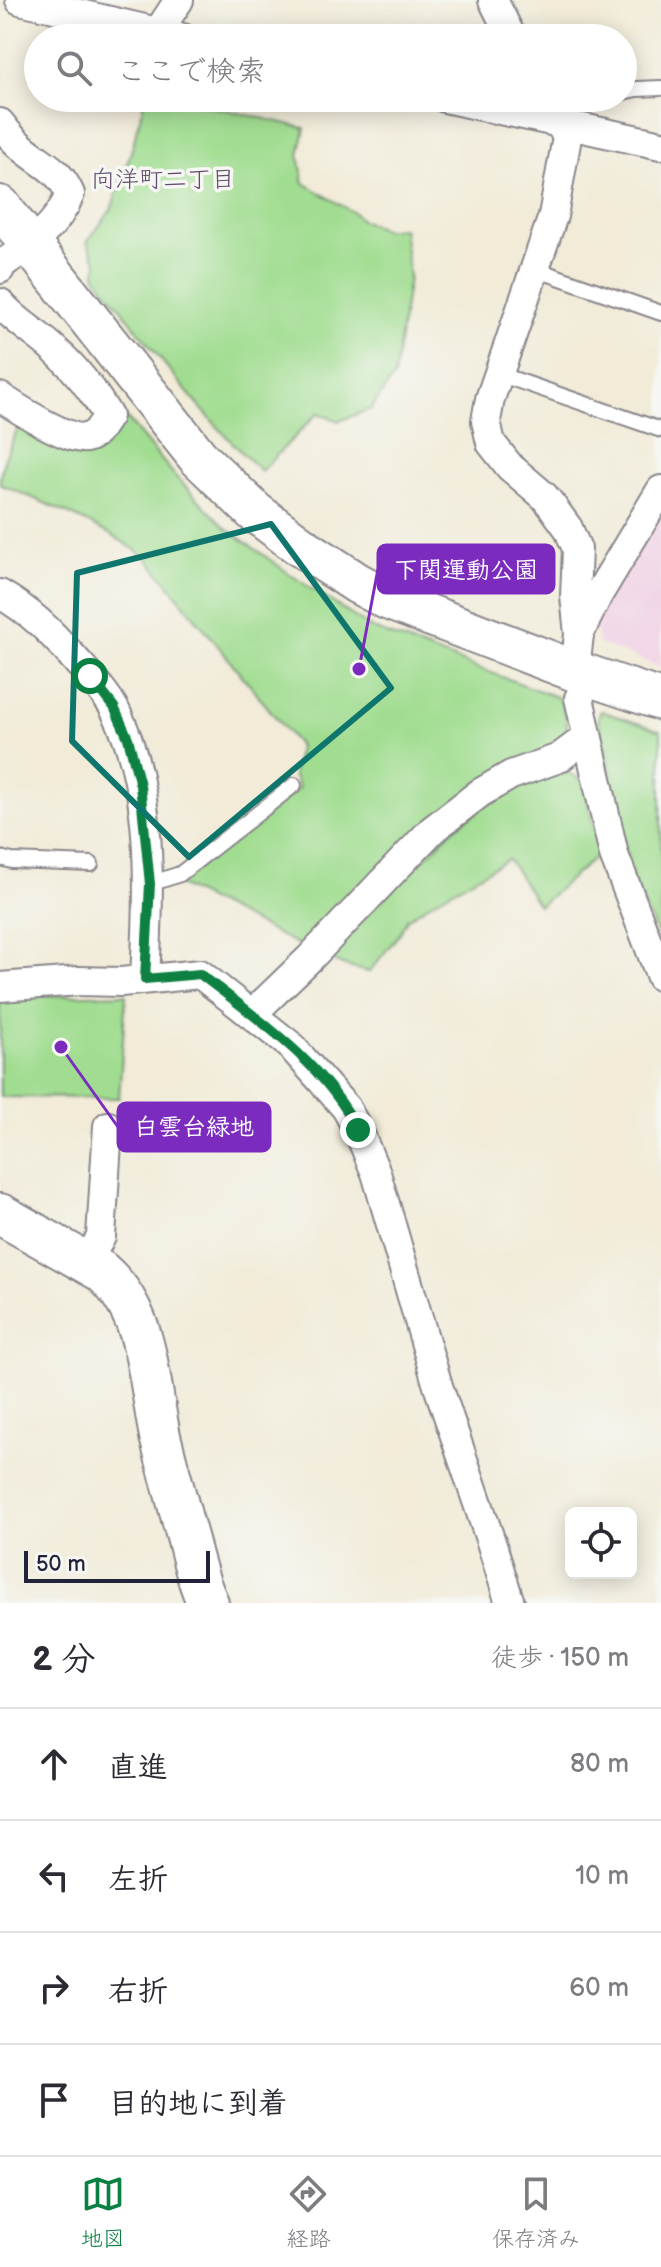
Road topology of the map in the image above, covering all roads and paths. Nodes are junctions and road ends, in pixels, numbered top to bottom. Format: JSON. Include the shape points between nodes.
{"nodes":[{"id":1,"x":20,"y":0,"type":"edge"},
{"id":2,"x":179,"y":0,"type":"edge"},
{"id":3,"x":493,"y":0,"type":"edge"},
{"id":4,"x":124,"y":24,"type":"edge"},
{"id":5,"x":174,"y":24,"type":"edge"},
{"id":6,"x":505,"y":24,"type":"edge"},
{"id":7,"x":661,"y":88,"type":"edge"},
{"id":8,"x":637,"y":89,"type":"edge"},
{"id":9,"x":555,"y":112,"type":"edge"},
{"id":10,"x":571,"y":112,"type":"edge"},
{"id":11,"x":0,"y":123,"type":"edge"},
{"id":12,"x":661,"y":145,"type":"edge"},
{"id":13,"x":0,"y":206,"type":"edge"},
{"id":14,"x":15,"y":257,"type":"edge"},
{"id":15,"x":535,"y":269,"type":"junction"},
{"id":16,"x":0,"y":303,"type":"edge"},
{"id":17,"x":661,"y":313,"type":"edge"},
{"id":18,"x":499,"y":374,"type":"junction"},
{"id":19,"x":0,"y":397,"type":"edge"},
{"id":20,"x":661,"y":430,"type":"edge"},
{"id":21,"x":661,"y":490,"type":"edge"},
{"id":22,"x":0,"y":594,"type":"edge"},
{"id":23,"x":577,"y":668,"type":"junction"},
{"id":24,"x":661,"y":700,"type":"edge"},
{"id":25,"x":587,"y":737,"type":"junction"},
{"id":26,"x":294,"y":785,"type":"dead end"},
{"id":27,"x":0,"y":858,"type":"edge"},
{"id":28,"x":91,"y":864,"type":"dead end"},
{"id":29,"x":150,"y":884,"type":"junction"},
{"id":30,"x":660,"y":973,"type":"edge"},
{"id":31,"x":145,"y":979,"type":"junction"},
{"id":32,"x":0,"y":987,"type":"edge"},
{"id":33,"x":252,"y":1014,"type":"junction"},
{"id":34,"x":108,"y":1126,"type":"dead end"},
{"id":35,"x":0,"y":1214,"type":"edge"},
{"id":36,"x":87,"y":1261,"type":"junction"},
{"id":37,"x":208,"y":1603,"type":"edge"},
{"id":38,"x":510,"y":1603,"type":"edge"}],
"edges":[{"from":1,"to":4,"type":"street"},
{"from":2,"to":5,"type":"street"},
{"from":3,"to":6,"type":"street"},
{"from":7,"to":8,"type":"lane"},
{"from":9,"to":15,"type":"street","via":[[567,137],[553,216]]},
{"from":10,"to":12,"type":"street"},
{"from":11,"to":14,"type":"street","via":[[57,172],[70,194],[55,222]]},
{"from":13,"to":14,"type":"street"},
{"from":14,"to":23,"type":"street","via":[[198,457],[255,512],[299,545],[387,599]]},
{"from":15,"to":17,"type":"lane"},
{"from":15,"to":18,"type":"street"},
{"from":16,"to":19,"type":"street","via":[[58,352],[108,416],[96,434],[82,439]]},
{"from":18,"to":20,"type":"lane"},
{"from":18,"to":23,"type":"street","via":[[486,421],[491,443],[544,496],[577,549]]},
{"from":21,"to":23,"type":"street","via":[[598,595]]},
{"from":22,"to":29,"type":"street","via":[[28,610],[114,707],[140,785]]},
{"from":23,"to":24,"type":"street"},
{"from":23,"to":25,"type":"street"},
{"from":25,"to":30,"type":"street","via":[[614,855]]},
{"from":25,"to":33,"type":"street","via":[[559,758],[480,793],[432,830]]},
{"from":26,"to":29,"type":"lane","via":[[180,874]]},
{"from":27,"to":28,"type":"lane"},
{"from":29,"to":31,"type":"street"},
{"from":31,"to":32,"type":"street"},
{"from":31,"to":33,"type":"street","via":[[200,974]]},
{"from":33,"to":38,"type":"street","via":[[318,1074],[358,1130]]},
{"from":34,"to":36,"type":"street","via":[[101,1237]]},
{"from":35,"to":36,"type":"street"},
{"from":36,"to":37,"type":"street","via":[[114,1282],[135,1316],[160,1436]]}]}
